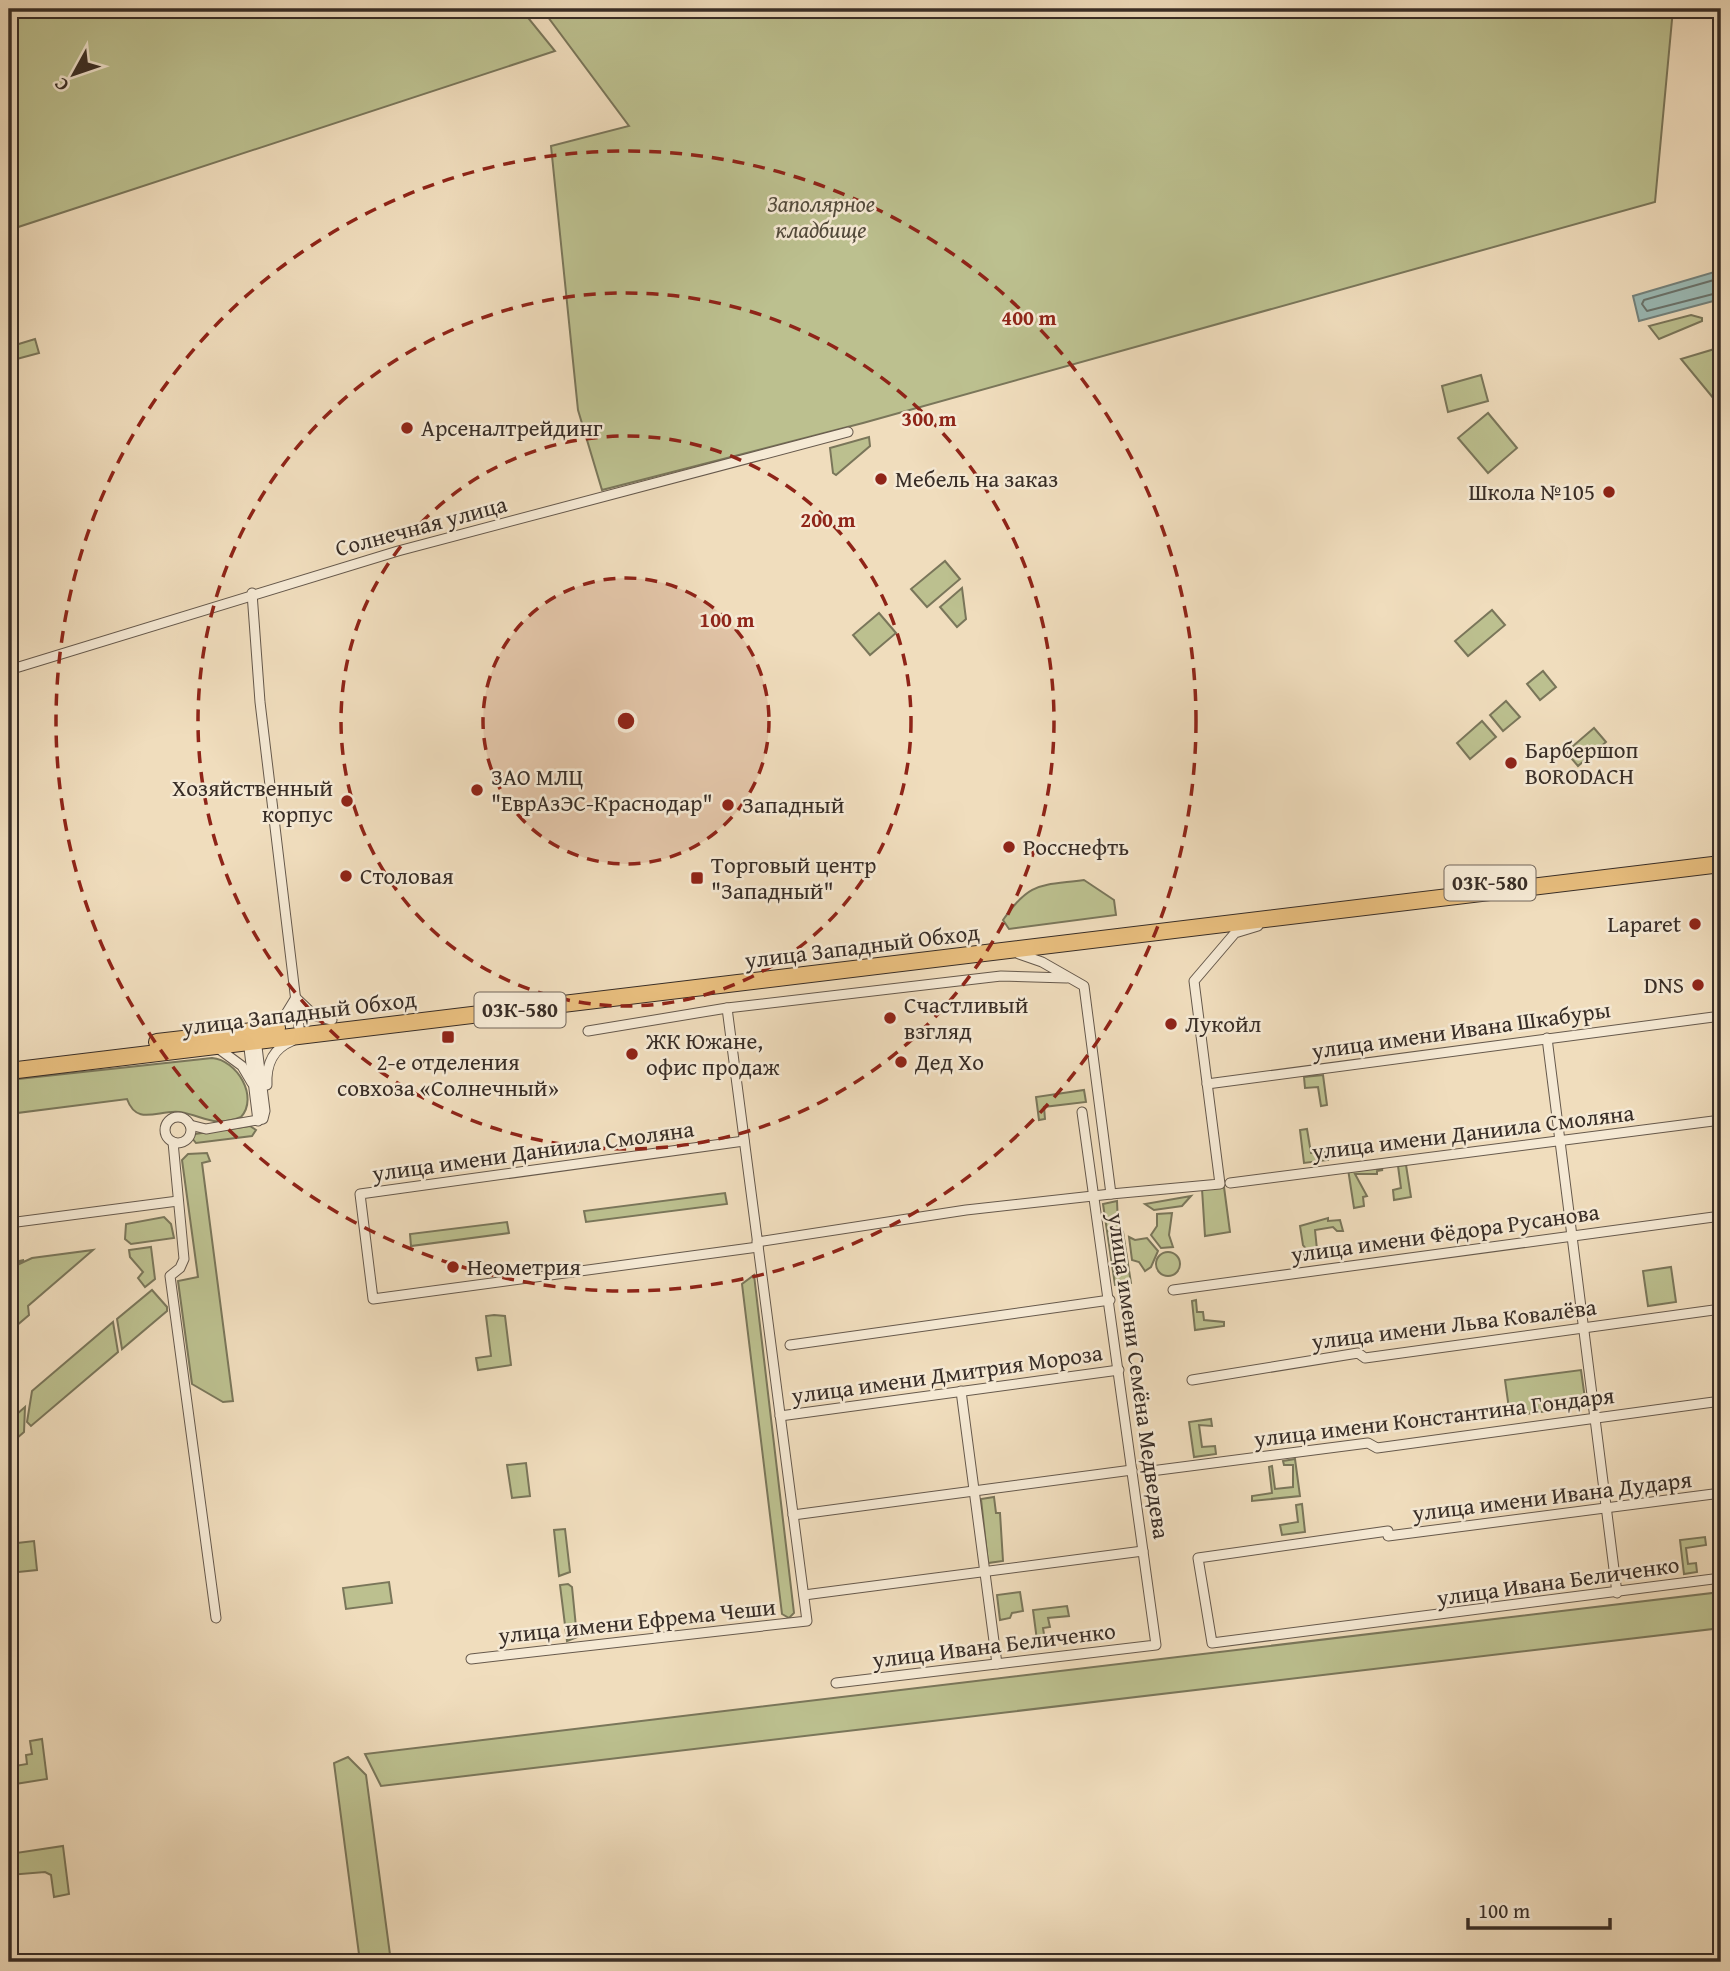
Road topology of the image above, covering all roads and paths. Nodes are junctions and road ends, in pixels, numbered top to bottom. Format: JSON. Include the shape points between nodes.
{"nodes":[{"id":1,"x":848,"y":432,"type":"dead end"},
{"id":2,"x":252,"y":593,"type":"junction"},
{"id":3,"x":9,"y":670,"type":"edge"},
{"id":4,"x":1721,"y":855,"type":"edge"},
{"id":5,"x":1721,"y":864,"type":"edge"},
{"id":6,"x":1311,"y":914,"type":"junction"},
{"id":7,"x":979,"y":954,"type":"junction"},
{"id":8,"x":1069,"y":979,"type":"junction"},
{"id":9,"x":296,"y":998,"type":"junction"},
{"id":10,"x":727,"y":1008,"type":"junction"},
{"id":11,"x":1721,"y":1016,"type":"edge"},
{"id":12,"x":332,"y":1020,"type":"junction"},
{"id":13,"x":304,"y":1031,"type":"junction"},
{"id":14,"x":588,"y":1031,"type":"dead end"},
{"id":15,"x":255,"y":1035,"type":"junction"},
{"id":16,"x":1548,"y":1038,"type":"junction"},
{"id":17,"x":197,"y":1049,"type":"junction"},
{"id":18,"x":9,"y":1061,"type":"edge"},
{"id":19,"x":9,"y":1071,"type":"edge"},
{"id":20,"x":1207,"y":1084,"type":"junction"},
{"id":21,"x":253,"y":1087,"type":"junction"},
{"id":22,"x":265,"y":1111,"type":"junction"},
{"id":23,"x":1082,"y":1112,"type":"dead end"},
{"id":24,"x":1721,"y":1120,"type":"edge"},
{"id":25,"x":258,"y":1121,"type":"junction"},
{"id":26,"x":190,"y":1125,"type":"junction"},
{"id":27,"x":744,"y":1141,"type":"junction"},
{"id":28,"x":1561,"y":1141,"type":"junction"},
{"id":29,"x":173,"y":1142,"type":"junction"},
{"id":30,"x":1230,"y":1183,"type":"dead end"},
{"id":31,"x":1111,"y":1194,"type":"junction"},
{"id":32,"x":1096,"y":1196,"type":"junction"},
{"id":33,"x":178,"y":1201,"type":"junction"},
{"id":34,"x":1721,"y":1216,"type":"edge"},
{"id":35,"x":9,"y":1223,"type":"edge"},
{"id":36,"x":1573,"y":1236,"type":"junction"},
{"id":37,"x":758,"y":1244,"type":"junction"},
{"id":38,"x":1173,"y":1290,"type":"dead end"},
{"id":39,"x":1110,"y":1300,"type":"junction"},
{"id":40,"x":1721,"y":1310,"type":"edge"},
{"id":41,"x":1584,"y":1328,"type":"junction"},
{"id":42,"x":790,"y":1345,"type":"dead end"},
{"id":43,"x":1119,"y":1370,"type":"junction"},
{"id":44,"x":1192,"y":1380,"type":"dead end"},
{"id":45,"x":961,"y":1391,"type":"junction"},
{"id":46,"x":1721,"y":1401,"type":"edge"},
{"id":47,"x":780,"y":1416,"type":"junction"},
{"id":48,"x":1595,"y":1418,"type":"junction"},
{"id":49,"x":1132,"y":1470,"type":"junction"},
{"id":50,"x":1151,"y":1471,"type":"dead end"},
{"id":51,"x":974,"y":1491,"type":"junction"},
{"id":52,"x":1721,"y":1493,"type":"edge"},
{"id":53,"x":1606,"y":1509,"type":"junction"},
{"id":54,"x":793,"y":1516,"type":"junction"},
{"id":55,"x":1143,"y":1551,"type":"junction"},
{"id":56,"x":984,"y":1572,"type":"junction"},
{"id":57,"x":1721,"y":1578,"type":"edge"},
{"id":58,"x":1616,"y":1593,"type":"junction"},
{"id":59,"x":804,"y":1595,"type":"junction"},
{"id":60,"x":216,"y":1618,"type":"dead end"},
{"id":61,"x":1399,"y":1621,"type":"joint"},
{"id":62,"x":1156,"y":1645,"type":"joint"},
{"id":63,"x":471,"y":1659,"type":"dead end"},
{"id":64,"x":997,"y":1664,"type":"junction"},
{"id":65,"x":836,"y":1683,"type":"dead end"}],
"edges":[{"from":1,"to":2,"type":"street","name":"Солнечная улица"},
{"from":2,"to":3,"type":"street","name":"Солнечная улица"},
{"from":2,"to":9,"type":"street","via":[[260,702]]},
{"from":4,"to":12,"type":"highway","name":"улица Западный Обход","number":"03К-580"},
{"from":5,"to":6,"type":"highway","name":"улица Западный Обход","number":"03К-580"},
{"from":6,"to":7,"type":"highway","name":"улица Западный Обход","number":"03К-580"},
{"from":6,"to":20,"type":"street","via":[[1235,933],[1194,981]]},
{"from":7,"to":8,"type":"street","via":[[1028,956]]},
{"from":7,"to":13,"type":"highway","name":"улица Западный Обход","number":"03К-580"},
{"from":8,"to":10,"type":"street","via":[[1000,976]]},
{"from":8,"to":31,"type":"street","via":[[1084,986]]},
{"from":9,"to":12,"type":"street","via":[[315,1016]]},
{"from":9,"to":13,"type":"street"},
{"from":9,"to":15,"type":"street","via":[[284,1017]]},
{"from":10,"to":14,"type":"street"},
{"from":10,"to":27,"type":"street"},
{"from":11,"to":16,"type":"street","name":"улица имени Ивана Шкабуры"},
{"from":12,"to":13,"type":"highway","name":"улица Западный Обход","number":"03К-580"},
{"from":13,"to":15,"type":"highway","name":"улица Западный Обход","number":"03К-580"},
{"from":13,"to":22,"type":"street","via":[[271,1057]]},
{"from":15,"to":17,"type":"highway","name":"улица Западный Обход","number":"03К-580"},
{"from":15,"to":18,"type":"highway","name":"улица Западный Обход","number":"03К-580"},
{"from":15,"to":21,"type":"street"},
{"from":15,"to":22,"type":"street"},
{"from":16,"to":20,"type":"street","name":"улица имени Ивана Шкабуры"},
{"from":16,"to":28,"type":"street"},
{"from":17,"to":19,"type":"highway","name":"улица Западный Обход","number":"03К-580"},
{"from":17,"to":21,"type":"street","via":[[226,1051],[242,1066]]},
{"from":20,"to":31,"type":"street","name":"улица имени Даниила Смоляна","via":[[1220,1184]]},
{"from":21,"to":25,"type":"street"},
{"from":22,"to":25,"type":"street"},
{"from":23,"to":32,"type":"street","name":"улица имени Семёна Медведева"},
{"from":24,"to":28,"type":"street","name":"улица имени Даниила Смоляна"},
{"from":25,"to":26,"type":"street","via":[[206,1129]]},
{"from":26,"to":29,"type":"street","via":[[186,1140]]},
{"from":26,"to":29,"type":"street","via":[[181,1117],[169,1120],[164,1132]]},
{"from":27,"to":37,"type":"street"},
{"from":27,"to":37,"type":"street","name":"улица имени Даниила Смоляна","via":[[360,1194],[373,1299]]},
{"from":28,"to":30,"type":"street","name":"улица имени Даниила Смоляна"},
{"from":28,"to":36,"type":"street"},
{"from":29,"to":33,"type":"street"},
{"from":31,"to":32,"type":"street","name":"улица имени Даниила Смоляна"},
{"from":32,"to":37,"type":"street","name":"улица имени Даниила Смоляна","via":[[966,1210]]},
{"from":32,"to":39,"type":"street","name":"улица имени Семёна Медведева"},
{"from":33,"to":35,"type":"street"},
{"from":33,"to":60,"type":"street","via":[[184,1259],[170,1276]]},
{"from":34,"to":36,"type":"street","name":"улица имени Фёдора Русанова"},
{"from":36,"to":38,"type":"street","name":"улица имени Фёдора Русанова"},
{"from":36,"to":41,"type":"street"},
{"from":37,"to":47,"type":"street"},
{"from":39,"to":42,"type":"street"},
{"from":39,"to":43,"type":"street","name":"улица имени Семёна Медведева"},
{"from":40,"to":41,"type":"street","name":"улица имени Льва Ковалёва"},
{"from":41,"to":44,"type":"street","name":"улица имени Льва Ковалёва","via":[[1365,1358],[1358,1353]]},
{"from":41,"to":48,"type":"street"},
{"from":43,"to":45,"type":"street","name":"улица имени Дмитрия Мороза"},
{"from":43,"to":49,"type":"street","name":"улица имени Семёна Медведева"},
{"from":45,"to":47,"type":"street","name":"улица имени Дмитрия Мороза"},
{"from":45,"to":51,"type":"street"},
{"from":46,"to":48,"type":"street","name":"улица имени Константина Гондаря"},
{"from":47,"to":54,"type":"street"},
{"from":48,"to":50,"type":"street","name":"улица имени Константина Гондаря","via":[[1377,1448],[1368,1443]]},
{"from":48,"to":53,"type":"street"},
{"from":49,"to":51,"type":"street"},
{"from":49,"to":55,"type":"street","name":"улица имени Семёна Медведева"},
{"from":51,"to":54,"type":"street"},
{"from":51,"to":56,"type":"street"},
{"from":52,"to":53,"type":"street","name":"улица имени Ивана Дударя"},
{"from":53,"to":58,"type":"street"},
{"from":53,"to":61,"type":"street","name":"улица имени Ивана Дударя","via":[[1198,1558],[1212,1643]]},
{"from":54,"to":59,"type":"street"},
{"from":55,"to":56,"type":"street"},
{"from":55,"to":62,"type":"street","name":"улица имени Семёна Медведева"},
{"from":56,"to":59,"type":"street"},
{"from":56,"to":64,"type":"street"},
{"from":57,"to":58,"type":"street","name":"улица Ивана Беличенко"},
{"from":58,"to":61,"type":"street","name":"улица Ивана Беличенко"},
{"from":59,"to":63,"type":"street","name":"улица имени Ефрема Чеши","via":[[807,1621]]},
{"from":62,"to":64,"type":"street","name":"улица Ивана Беличенко"},
{"from":64,"to":65,"type":"street","name":"улица Ивана Беличенко"}]}
